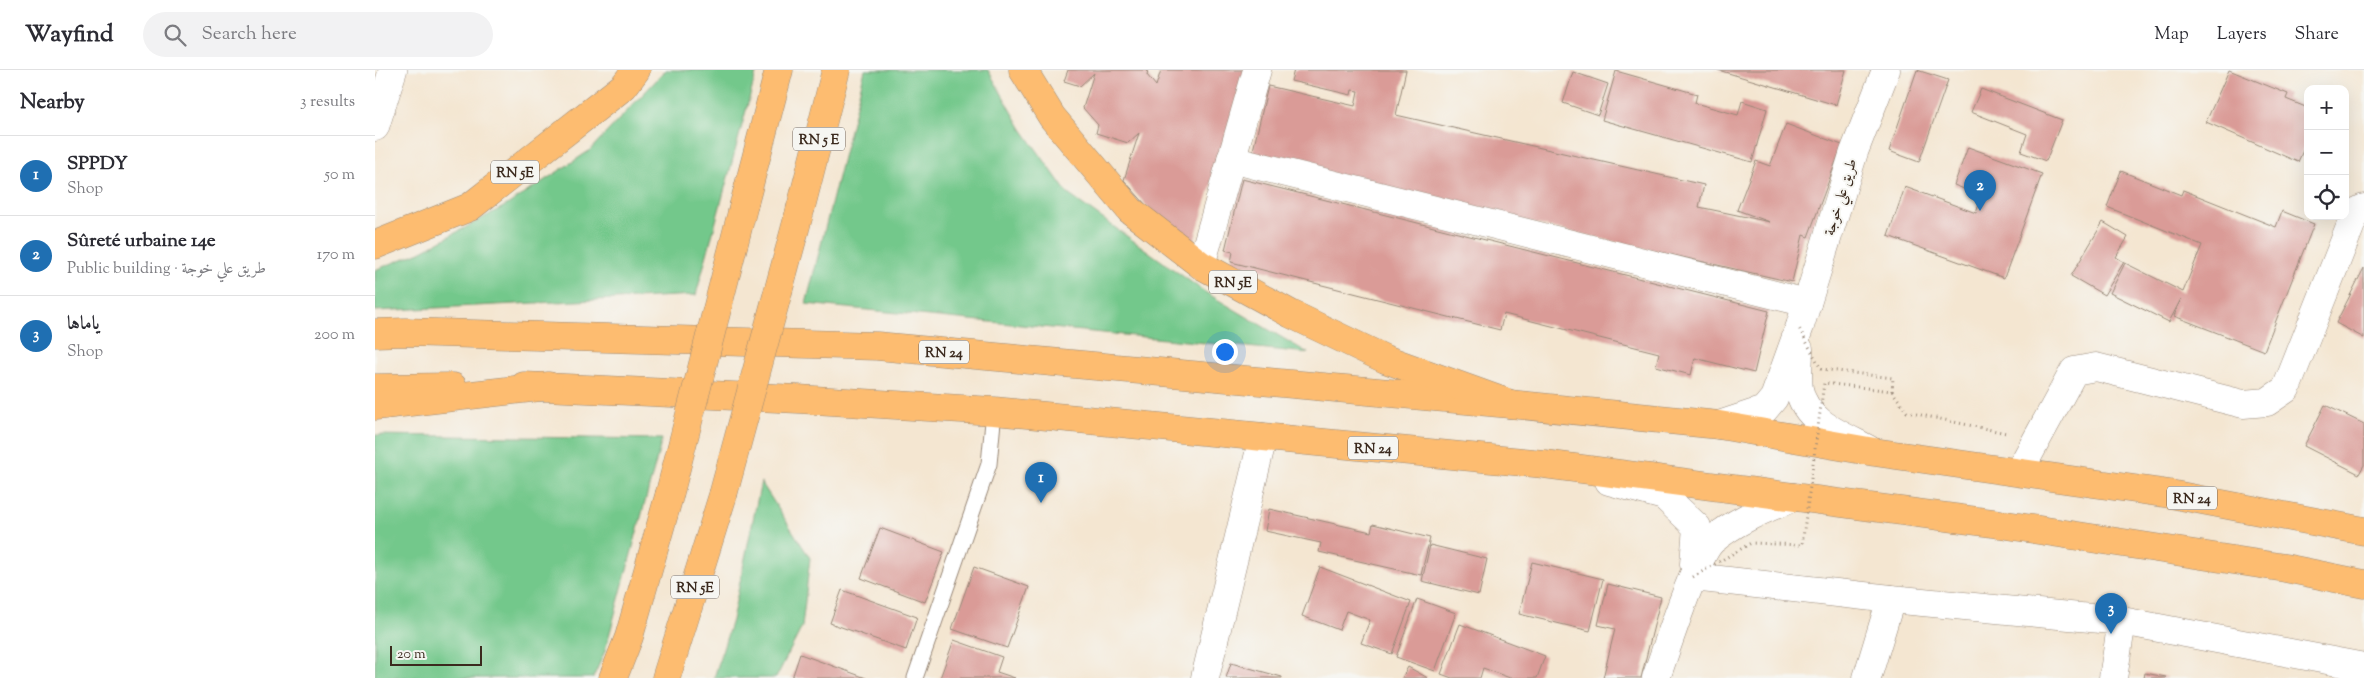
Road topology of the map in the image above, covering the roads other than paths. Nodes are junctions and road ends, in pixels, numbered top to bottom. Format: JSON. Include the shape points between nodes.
{"nodes":[{"id":1,"x":393,"y":70,"type":"edge"},
{"id":2,"x":636,"y":70,"type":"edge"},
{"id":3,"x":779,"y":70,"type":"edge"},
{"id":4,"x":837,"y":70,"type":"edge"},
{"id":5,"x":1023,"y":70,"type":"edge"},
{"id":6,"x":1257,"y":70,"type":"edge"},
{"id":7,"x":1886,"y":70,"type":"edge"},
{"id":8,"x":375,"y":127,"type":"edge"},
{"id":9,"x":1231,"y":159,"type":"junction"},
{"id":10,"x":801,"y":208,"type":"joint"},
{"id":11,"x":2364,"y":208,"type":"edge"},
{"id":12,"x":375,"y":245,"type":"edge"},
{"id":13,"x":1201,"y":265,"type":"junction"},
{"id":14,"x":1802,"y":319,"type":"junction"},
{"id":15,"x":375,"y":333,"type":"edge"},
{"id":16,"x":549,"y":386,"type":"junction"},
{"id":17,"x":375,"y":388,"type":"edge"},
{"id":18,"x":1510,"y":404,"type":"junction"},
{"id":19,"x":375,"y":406,"type":"edge"},
{"id":20,"x":993,"y":411,"type":"junction"},
{"id":21,"x":1719,"y":425,"type":"junction"},
{"id":22,"x":1263,"y":437,"type":"junction"},
{"id":23,"x":1873,"y":452,"type":"junction"},
{"id":24,"x":1544,"y":464,"type":"junction"},
{"id":25,"x":2019,"y":472,"type":"junction"},
{"id":26,"x":1794,"y":497,"type":"junction"},
{"id":27,"x":2364,"y":530,"type":"edge"},
{"id":28,"x":1693,"y":578,"type":"junction"},
{"id":29,"x":2364,"y":584,"type":"edge"},
{"id":30,"x":1891,"y":599,"type":"junction"},
{"id":31,"x":2122,"y":621,"type":"junction"},
{"id":32,"x":2364,"y":667,"type":"edge"},
{"id":33,"x":613,"y":678,"type":"edge"},
{"id":34,"x":666,"y":678,"type":"edge"},
{"id":35,"x":915,"y":678,"type":"edge"},
{"id":36,"x":1205,"y":678,"type":"edge"},
{"id":37,"x":1656,"y":678,"type":"edge"},
{"id":38,"x":1867,"y":678,"type":"edge"},
{"id":39,"x":2113,"y":678,"type":"edge"}],
"edges":[{"from":1,"to":8,"type":"street"},
{"from":2,"to":12,"type":"highway","number":"RN 5E","via":[[624,86],[470,207]]},
{"from":3,"to":33,"type":"highway","bridge":true,"via":[[669,496],[629,637]]},
{"from":4,"to":10,"type":"highway","number":"RN 5 E"},
{"from":5,"to":13,"type":"highway","number":"RN 5E","via":[[1052,117],[1130,210]]},
{"from":6,"to":9,"type":"street"},
{"from":7,"to":14,"type":"street","name":"طريق علي خوجة","via":[[1854,152]]},
{"from":9,"to":13,"type":"street"},
{"from":9,"to":14,"type":"street"},
{"from":10,"to":34,"type":"highway","number":"RN 5E","bridge":true,"via":[[723,495]]},
{"from":11,"to":25,"type":"street","via":[[2357,212],[2286,389],[2267,402],[2243,404],[2097,367],[2074,371]]},
{"from":13,"to":18,"type":"highway","number":"RN 5E","via":[[1291,314],[1385,359]]},
{"from":14,"to":21,"type":"street","via":[[1774,398],[1764,410]]},
{"from":14,"to":23,"type":"street","via":[[1799,389],[1807,409],[1824,426]]},
{"from":15,"to":18,"type":"highway","number":"RN 24","via":[[877,346]]},
{"from":16,"to":17,"type":"highway","number":"RN 24"},
{"from":16,"to":19,"type":"highway"},
{"from":16,"to":20,"type":"highway","number":"RN 24"},
{"from":18,"to":21,"type":"highway","number":"RN 24"},
{"from":20,"to":22,"type":"highway","number":"RN 24"},
{"from":20,"to":35,"type":"lane","via":[[989,464]]},
{"from":21,"to":23,"type":"highway","number":"RN 24"},
{"from":22,"to":24,"type":"highway","number":"RN 24"},
{"from":22,"to":36,"type":"street"},
{"from":23,"to":25,"type":"highway","number":"RN 24"},
{"from":24,"to":26,"type":"highway","number":"RN 24"},
{"from":24,"to":28,"type":"street","via":[[1664,496],[1697,527]]},
{"from":25,"to":27,"type":"highway","number":"RN 24","via":[[2170,494]]},
{"from":26,"to":28,"type":"street","via":[[1742,520],[1711,541]]},
{"from":26,"to":29,"type":"highway","number":"RN 24","via":[[2285,568]]},
{"from":28,"to":30,"type":"street"},
{"from":28,"to":37,"type":"street"},
{"from":30,"to":31,"type":"street"},
{"from":30,"to":38,"type":"street"},
{"from":31,"to":32,"type":"street"},
{"from":31,"to":39,"type":"street"}]}
